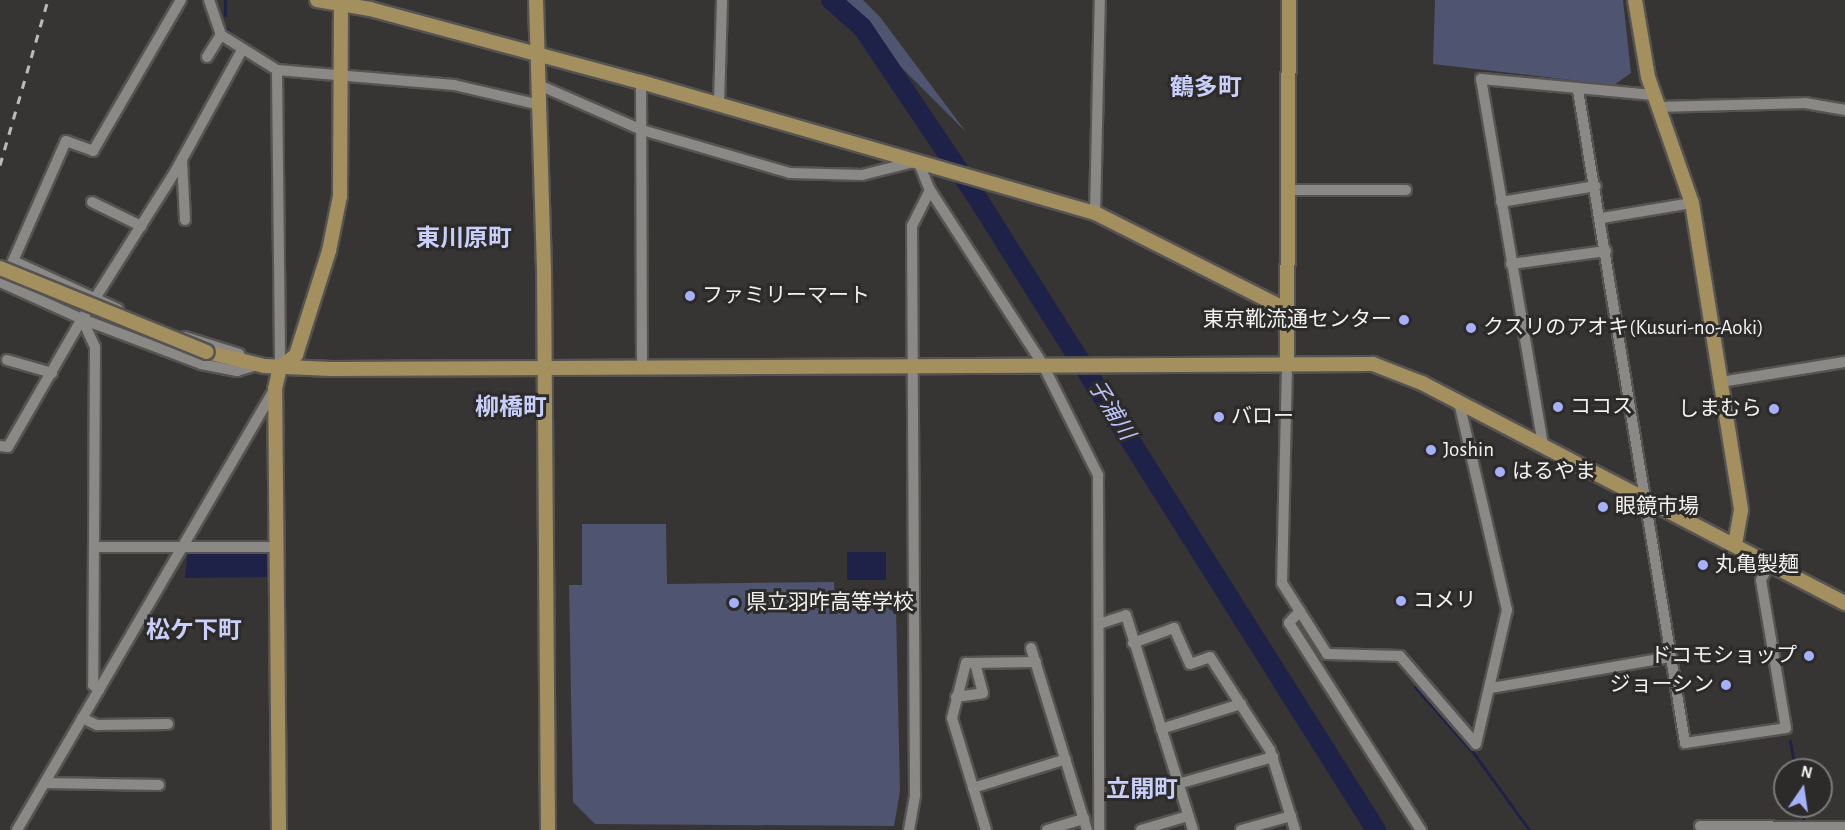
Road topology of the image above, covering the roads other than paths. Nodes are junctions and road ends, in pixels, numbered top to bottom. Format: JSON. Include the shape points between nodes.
{"nodes":[{"id":1,"x":181,"y":0,"type":"edge"},
{"id":2,"x":209,"y":0,"type":"edge"},
{"id":3,"x":318,"y":0,"type":"edge"},
{"id":4,"x":536,"y":0,"type":"edge"},
{"id":5,"x":722,"y":0,"type":"edge"},
{"id":6,"x":1100,"y":0,"type":"edge"},
{"id":7,"x":1289,"y":0,"type":"edge"},
{"id":8,"x":1635,"y":0,"type":"edge"},
{"id":9,"x":341,"y":1,"type":"edge"},
{"id":10,"x":221,"y":35,"type":"junction"},
{"id":11,"x":241,"y":52,"type":"junction"},
{"id":12,"x":537,"y":54,"type":"junction"},
{"id":13,"x":207,"y":57,"type":"dead end"},
{"id":14,"x":277,"y":70,"type":"junction"},
{"id":15,"x":342,"y":74,"type":"junction"},
{"id":16,"x":641,"y":82,"type":"junction"},
{"id":17,"x":539,"y":85,"type":"junction"},
{"id":18,"x":1578,"y":90,"type":"junction"},
{"id":19,"x":1655,"y":101,"type":"junction"},
{"id":20,"x":719,"y":103,"type":"junction"},
{"id":21,"x":540,"y":105,"type":"junction"},
{"id":22,"x":1845,"y":110,"type":"edge"},
{"id":23,"x":642,"y":130,"type":"junction"},
{"id":24,"x":182,"y":159,"type":"junction"},
{"id":25,"x":918,"y":161,"type":"junction"},
{"id":26,"x":1596,"y":186,"type":"junction"},
{"id":27,"x":930,"y":190,"type":"junction"},
{"id":28,"x":1288,"y":190,"type":"junction"},
{"id":29,"x":1406,"y":190,"type":"dead end"},
{"id":30,"x":92,"y":202,"type":"dead end"},
{"id":31,"x":1501,"y":202,"type":"junction"},
{"id":32,"x":1692,"y":203,"type":"junction"},
{"id":33,"x":1095,"y":213,"type":"junction"},
{"id":34,"x":1602,"y":218,"type":"junction"},
{"id":35,"x":185,"y":220,"type":"dead end"},
{"id":36,"x":141,"y":226,"type":"junction"},
{"id":37,"x":1606,"y":251,"type":"junction"},
{"id":38,"x":13,"y":261,"type":"junction"},
{"id":39,"x":1511,"y":264,"type":"junction"},
{"id":40,"x":0,"y":268,"type":"edge"},
{"id":41,"x":1,"y":283,"type":"edge"},
{"id":42,"x":95,"y":299,"type":"junction"},
{"id":43,"x":1287,"y":310,"type":"junction"},
{"id":44,"x":82,"y":319,"type":"junction"},
{"id":45,"x":7,"y":360,"type":"dead end"},
{"id":46,"x":1845,"y":362,"type":"edge"},
{"id":47,"x":258,"y":365,"type":"junction"},
{"id":48,"x":1048,"y":365,"type":"junction"},
{"id":49,"x":1287,"y":365,"type":"junction"},
{"id":50,"x":642,"y":366,"type":"junction"},
{"id":51,"x":915,"y":366,"type":"junction"},
{"id":52,"x":545,"y":367,"type":"junction"},
{"id":53,"x":280,"y":368,"type":"junction"},
{"id":54,"x":52,"y":373,"type":"junction"},
{"id":55,"x":1720,"y":382,"type":"junction"},
{"id":56,"x":275,"y":389,"type":"junction"},
{"id":57,"x":1459,"y":402,"type":"junction"},
{"id":58,"x":1543,"y":445,"type":"junction"},
{"id":59,"x":0,"y":446,"type":"edge"},
{"id":60,"x":1647,"y":500,"type":"junction"},
{"id":61,"x":1735,"y":545,"type":"junction"},
{"id":62,"x":94,"y":547,"type":"junction"},
{"id":63,"x":182,"y":547,"type":"junction"},
{"id":64,"x":278,"y":547,"type":"junction"},
{"id":65,"x":1770,"y":563,"type":"junction"},
{"id":66,"x":1845,"y":603,"type":"edge"},
{"id":67,"x":1299,"y":611,"type":"junction"},
{"id":68,"x":1099,"y":624,"type":"junction"},
{"id":69,"x":1133,"y":643,"type":"junction"},
{"id":70,"x":1031,"y":648,"type":"dead end"},
{"id":71,"x":1671,"y":657,"type":"junction"},
{"id":72,"x":1036,"y":662,"type":"junction"},
{"id":73,"x":975,"y":663,"type":"junction"},
{"id":74,"x":1491,"y":688,"type":"junction"},
{"id":75,"x":99,"y":690,"type":"junction"},
{"id":76,"x":956,"y":698,"type":"junction"},
{"id":77,"x":1241,"y":704,"type":"junction"},
{"id":78,"x":82,"y":718,"type":"junction"},
{"id":79,"x":168,"y":724,"type":"dead end"},
{"id":80,"x":1161,"y":729,"type":"junction"},
{"id":81,"x":1273,"y":757,"type":"junction"},
{"id":82,"x":1066,"y":759,"type":"junction"},
{"id":83,"x":45,"y":783,"type":"junction"},
{"id":84,"x":1178,"y":784,"type":"junction"},
{"id":85,"x":159,"y":785,"type":"dead end"},
{"id":86,"x":973,"y":788,"type":"junction"},
{"id":87,"x":1188,"y":816,"type":"junction"},
{"id":88,"x":1291,"y":816,"type":"junction"},
{"id":89,"x":1084,"y":819,"type":"junction"},
{"id":90,"x":1700,"y":826,"type":"dead end"},
{"id":91,"x":1845,"y":827,"type":"edge"},
{"id":92,"x":17,"y":830,"type":"edge"},
{"id":93,"x":279,"y":830,"type":"edge"},
{"id":94,"x":548,"y":830,"type":"edge"},
{"id":95,"x":909,"y":830,"type":"edge"},
{"id":96,"x":986,"y":830,"type":"edge"},
{"id":97,"x":1047,"y":830,"type":"edge"},
{"id":98,"x":1087,"y":830,"type":"edge"},
{"id":99,"x":1099,"y":830,"type":"edge"},
{"id":100,"x":1141,"y":830,"type":"edge"},
{"id":101,"x":1193,"y":830,"type":"edge"},
{"id":102,"x":1241,"y":830,"type":"edge"},
{"id":103,"x":1295,"y":830,"type":"edge"},
{"id":104,"x":1421,"y":830,"type":"edge"}],
"edges":[{"from":1,"to":38,"type":"street","via":[[93,151],[66,141]]},
{"from":2,"to":10,"type":"street"},
{"from":3,"to":9,"type":"street"},
{"from":4,"to":12,"type":"street"},
{"from":5,"to":20,"type":"street"},
{"from":6,"to":33,"type":"street"},
{"from":7,"to":28,"type":"street"},
{"from":8,"to":19,"type":"street"},
{"from":9,"to":12,"type":"street"},
{"from":9,"to":15,"type":"street"},
{"from":10,"to":11,"type":"street"},
{"from":10,"to":13,"type":"street"},
{"from":11,"to":14,"type":"street"},
{"from":11,"to":24,"type":"street"},
{"from":12,"to":16,"type":"street"},
{"from":12,"to":17,"type":"street"},
{"from":14,"to":15,"type":"street"},
{"from":14,"to":53,"type":"street"},
{"from":15,"to":21,"type":"street","via":[[454,85]]},
{"from":15,"to":53,"type":"street","via":[[342,166],[329,251],[296,355]]},
{"from":16,"to":20,"type":"street"},
{"from":16,"to":23,"type":"street"},
{"from":17,"to":21,"type":"street"},
{"from":17,"to":23,"type":"street"},
{"from":18,"to":19,"type":"street"},
{"from":18,"to":26,"type":"street"},
{"from":18,"to":31,"type":"street","via":[[1481,79]]},
{"from":19,"to":22,"type":"street","via":[[1805,103]]},
{"from":19,"to":32,"type":"street"},
{"from":20,"to":25,"type":"street"},
{"from":21,"to":52,"type":"street"},
{"from":23,"to":25,"type":"street","via":[[813,177],[862,175]]},
{"from":23,"to":50,"type":"street"},
{"from":24,"to":35,"type":"street"},
{"from":24,"to":36,"type":"street"},
{"from":25,"to":27,"type":"street"},
{"from":25,"to":33,"type":"street"},
{"from":26,"to":31,"type":"street"},
{"from":26,"to":34,"type":"street"},
{"from":27,"to":48,"type":"street"},
{"from":27,"to":51,"type":"street","via":[[912,226]]},
{"from":28,"to":29,"type":"street"},
{"from":28,"to":43,"type":"street"},
{"from":30,"to":36,"type":"street"},
{"from":31,"to":39,"type":"street"},
{"from":32,"to":34,"type":"street"},
{"from":32,"to":55,"type":"street"},
{"from":33,"to":43,"type":"street"},
{"from":34,"to":37,"type":"street"},
{"from":36,"to":42,"type":"street"},
{"from":37,"to":39,"type":"street"},
{"from":37,"to":60,"type":"street"},
{"from":38,"to":41,"type":"street"},
{"from":38,"to":42,"type":"street"},
{"from":39,"to":58,"type":"street"},
{"from":40,"to":47,"type":"street","bridge":true,"via":[[207,352]]},
{"from":41,"to":44,"type":"street"},
{"from":42,"to":44,"type":"street"},
{"from":42,"to":47,"type":"street"},
{"from":43,"to":49,"type":"street"},
{"from":44,"to":47,"type":"street","via":[[201,364],[237,371]]},
{"from":44,"to":54,"type":"street"},
{"from":44,"to":62,"type":"street","via":[[95,347]]},
{"from":45,"to":54,"type":"street"},
{"from":46,"to":55,"type":"street"},
{"from":47,"to":53,"type":"street"},
{"from":48,"to":49,"type":"street"},
{"from":48,"to":51,"type":"street"},
{"from":48,"to":68,"type":"street","via":[[1098,475]]},
{"from":49,"to":57,"type":"street","via":[[1373,364]]},
{"from":49,"to":67,"type":"street","via":[[1281,571]]},
{"from":50,"to":51,"type":"street"},
{"from":50,"to":52,"type":"street"},
{"from":51,"to":95,"type":"street","via":[[915,795]]},
{"from":52,"to":53,"type":"street"},
{"from":52,"to":94,"type":"street"},
{"from":53,"to":56,"type":"street"},
{"from":54,"to":59,"type":"street","via":[[8,447]]},
{"from":55,"to":61,"type":"street","via":[[1741,510]]},
{"from":56,"to":63,"type":"street"},
{"from":56,"to":64,"type":"street"},
{"from":57,"to":58,"type":"street"},
{"from":57,"to":74,"type":"street","via":[[1507,610]]},
{"from":58,"to":60,"type":"street"},
{"from":60,"to":61,"type":"street"},
{"from":60,"to":71,"type":"street"},
{"from":61,"to":65,"type":"street"},
{"from":62,"to":63,"type":"street"},
{"from":62,"to":75,"type":"street","via":[[93,685]]},
{"from":63,"to":64,"type":"street"},
{"from":63,"to":75,"type":"street"},
{"from":64,"to":93,"type":"street"},
{"from":65,"to":66,"type":"street"},
{"from":65,"to":71,"type":"street","via":[[1761,580],[1786,728],[1684,743]]},
{"from":67,"to":74,"type":"street","via":[[1327,654],[1400,657],[1476,744]]},
{"from":67,"to":104,"type":"street","via":[[1289,623]]},
{"from":68,"to":69,"type":"street","via":[[1126,615]]},
{"from":68,"to":99,"type":"street"},
{"from":69,"to":77,"type":"street","via":[[1174,628],[1190,664],[1210,657]]},
{"from":69,"to":80,"type":"street"},
{"from":70,"to":72,"type":"street"},
{"from":71,"to":74,"type":"street"},
{"from":72,"to":73,"type":"street"},
{"from":72,"to":82,"type":"street"},
{"from":73,"to":76,"type":"street","via":[[966,663]]},
{"from":73,"to":76,"type":"street","via":[[983,693]]},
{"from":75,"to":78,"type":"street"},
{"from":76,"to":86,"type":"street","via":[[952,718]]},
{"from":77,"to":80,"type":"street"},
{"from":77,"to":81,"type":"street"},
{"from":78,"to":79,"type":"street","via":[[97,725]]},
{"from":78,"to":83,"type":"street"},
{"from":80,"to":84,"type":"street"},
{"from":81,"to":84,"type":"street"},
{"from":81,"to":88,"type":"street"},
{"from":82,"to":86,"type":"street"},
{"from":82,"to":89,"type":"street"},
{"from":83,"to":85,"type":"street"},
{"from":83,"to":92,"type":"street"},
{"from":84,"to":87,"type":"street"},
{"from":86,"to":96,"type":"street"},
{"from":87,"to":100,"type":"street"},
{"from":87,"to":101,"type":"street"},
{"from":88,"to":102,"type":"street"},
{"from":88,"to":103,"type":"street"},
{"from":89,"to":97,"type":"street"},
{"from":89,"to":98,"type":"street"},
{"from":90,"to":91,"type":"street"}]}
